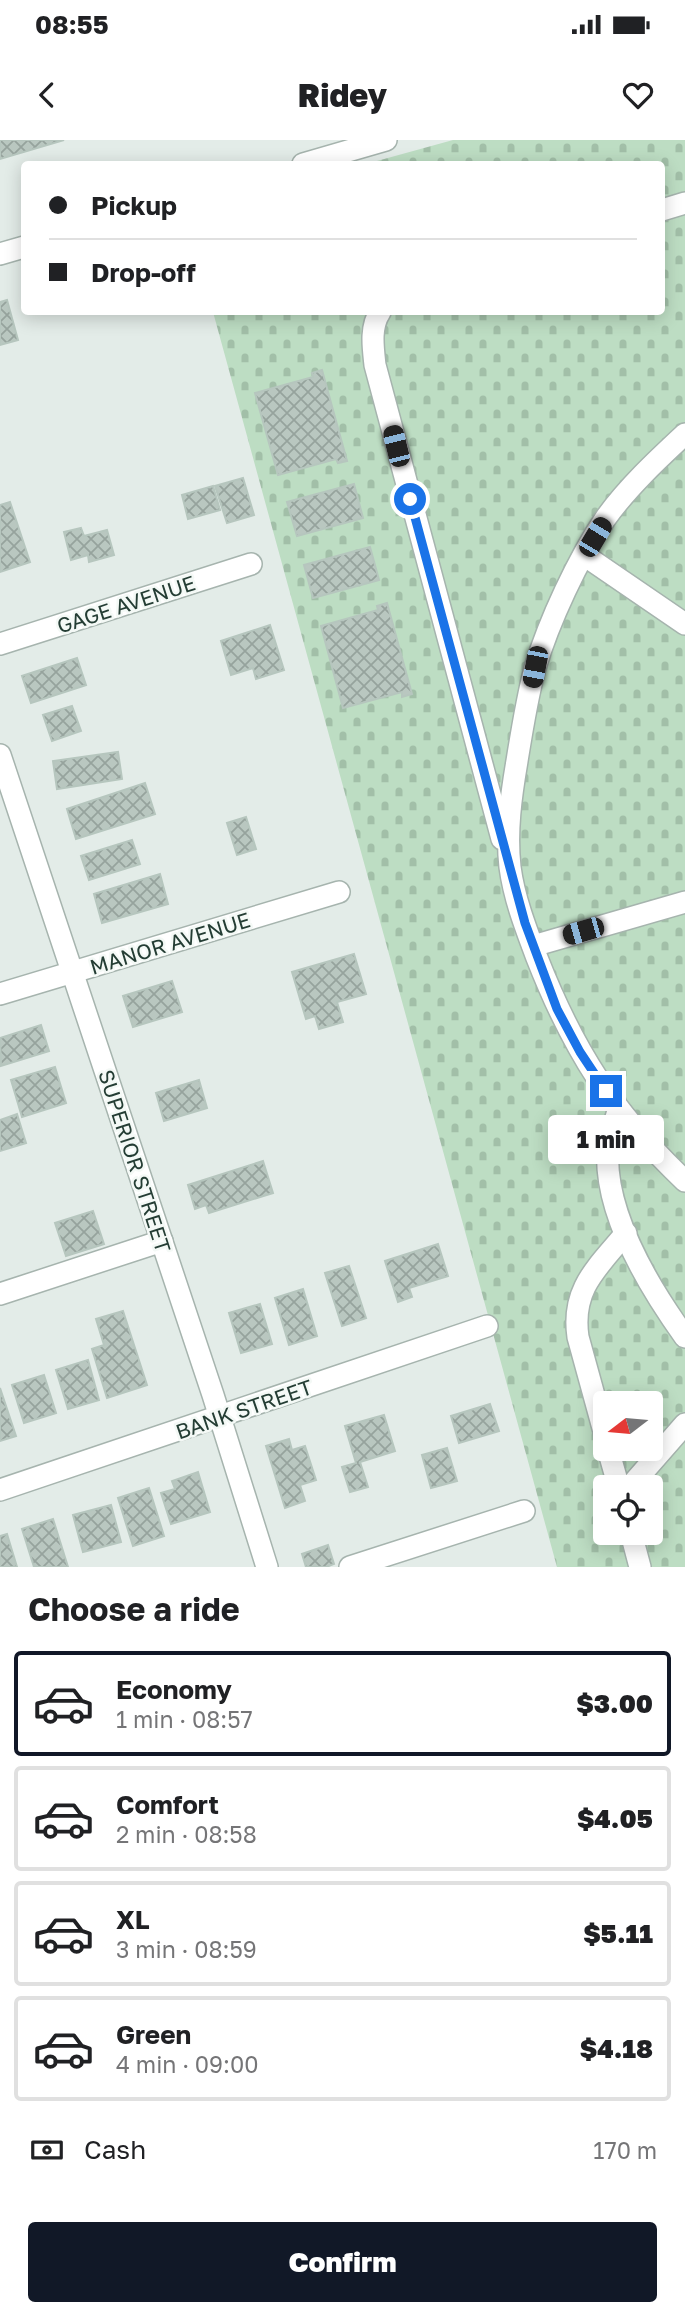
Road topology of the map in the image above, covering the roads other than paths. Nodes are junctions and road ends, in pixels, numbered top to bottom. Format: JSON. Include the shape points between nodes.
{"nodes":[{"id":1,"x":386,"y":140,"type":"edge"},
{"id":2,"x":313,"y":161,"type":"edge"},
{"id":3,"x":685,"y":203,"type":"edge"},
{"id":4,"x":665,"y":209,"type":"edge"},
{"id":5,"x":21,"y":248,"type":"edge"},
{"id":6,"x":0,"y":254,"type":"edge"},
{"id":7,"x":378,"y":315,"type":"edge"},
{"id":8,"x":685,"y":434,"type":"edge"},
{"id":9,"x":584,"y":555,"type":"junction"},
{"id":10,"x":251,"y":564,"type":"dead end"},
{"id":11,"x":685,"y":624,"type":"edge"},
{"id":12,"x":0,"y":644,"type":"edge"},
{"id":13,"x":0,"y":755,"type":"edge"},
{"id":14,"x":510,"y":868,"type":"junction"},
{"id":15,"x":340,"y":892,"type":"dead end"},
{"id":16,"x":685,"y":902,"type":"edge"},
{"id":17,"x":533,"y":946,"type":"junction"},
{"id":18,"x":73,"y":973,"type":"junction"},
{"id":19,"x":0,"y":994,"type":"edge"},
{"id":20,"x":618,"y":1111,"type":"junction"},
{"id":21,"x":685,"y":1181,"type":"edge"},
{"id":22,"x":626,"y":1233,"type":"junction"},
{"id":23,"x":162,"y":1241,"type":"junction"},
{"id":24,"x":0,"y":1294,"type":"edge"},
{"id":25,"x":487,"y":1326,"type":"dead end"},
{"id":26,"x":685,"y":1338,"type":"edge"},
{"id":27,"x":593,"y":1392,"type":"edge"},
{"id":28,"x":220,"y":1417,"type":"junction"},
{"id":29,"x":685,"y":1424,"type":"edge"},
{"id":30,"x":640,"y":1475,"type":"edge"},
{"id":31,"x":0,"y":1490,"type":"edge"},
{"id":32,"x":524,"y":1511,"type":"dead end"},
{"id":33,"x":634,"y":1545,"type":"edge"},
{"id":34,"x":267,"y":1567,"type":"edge"},
{"id":35,"x":349,"y":1567,"type":"edge"},
{"id":36,"x":640,"y":1567,"type":"edge"}],
"edges":[{"from":1,"to":2,"type":"street"},
{"from":3,"to":4,"type":"street"},
{"from":5,"to":6,"type":"street"},
{"from":7,"to":14,"type":"street","via":[[372,338],[375,365]]},
{"from":8,"to":9,"type":"street","via":[[606,519]]},
{"from":9,"to":11,"type":"street"},
{"from":9,"to":14,"type":"street","via":[[535,667],[513,784]]},
{"from":10,"to":12,"type":"street","name":"GAGE AVENUE"},
{"from":13,"to":18,"type":"street","name":"SUPERIOR STREET"},
{"from":14,"to":17,"type":"street"},
{"from":15,"to":18,"type":"street","name":"MANOR AVENUE"},
{"from":16,"to":17,"type":"street"},
{"from":17,"to":20,"type":"street","via":[[557,1009]]},
{"from":18,"to":19,"type":"street","name":"MANOR AVENUE"},
{"from":18,"to":23,"type":"street","name":"SUPERIOR STREET"},
{"from":20,"to":21,"type":"street"},
{"from":20,"to":22,"type":"street","via":[[608,1147],[611,1185]]},
{"from":22,"to":26,"type":"street"},
{"from":22,"to":27,"type":"street","via":[[586,1281],[576,1313]]},
{"from":23,"to":24,"type":"street"},
{"from":23,"to":28,"type":"street","name":"SUPERIOR STREET"},
{"from":25,"to":28,"type":"street","name":"BANK STREET"},
{"from":28,"to":31,"type":"street","name":"BANK STREET"},
{"from":28,"to":34,"type":"street","name":"SUPERIOR STREET"},
{"from":29,"to":30,"type":"street"},
{"from":32,"to":35,"type":"street"},
{"from":33,"to":36,"type":"street"}]}
